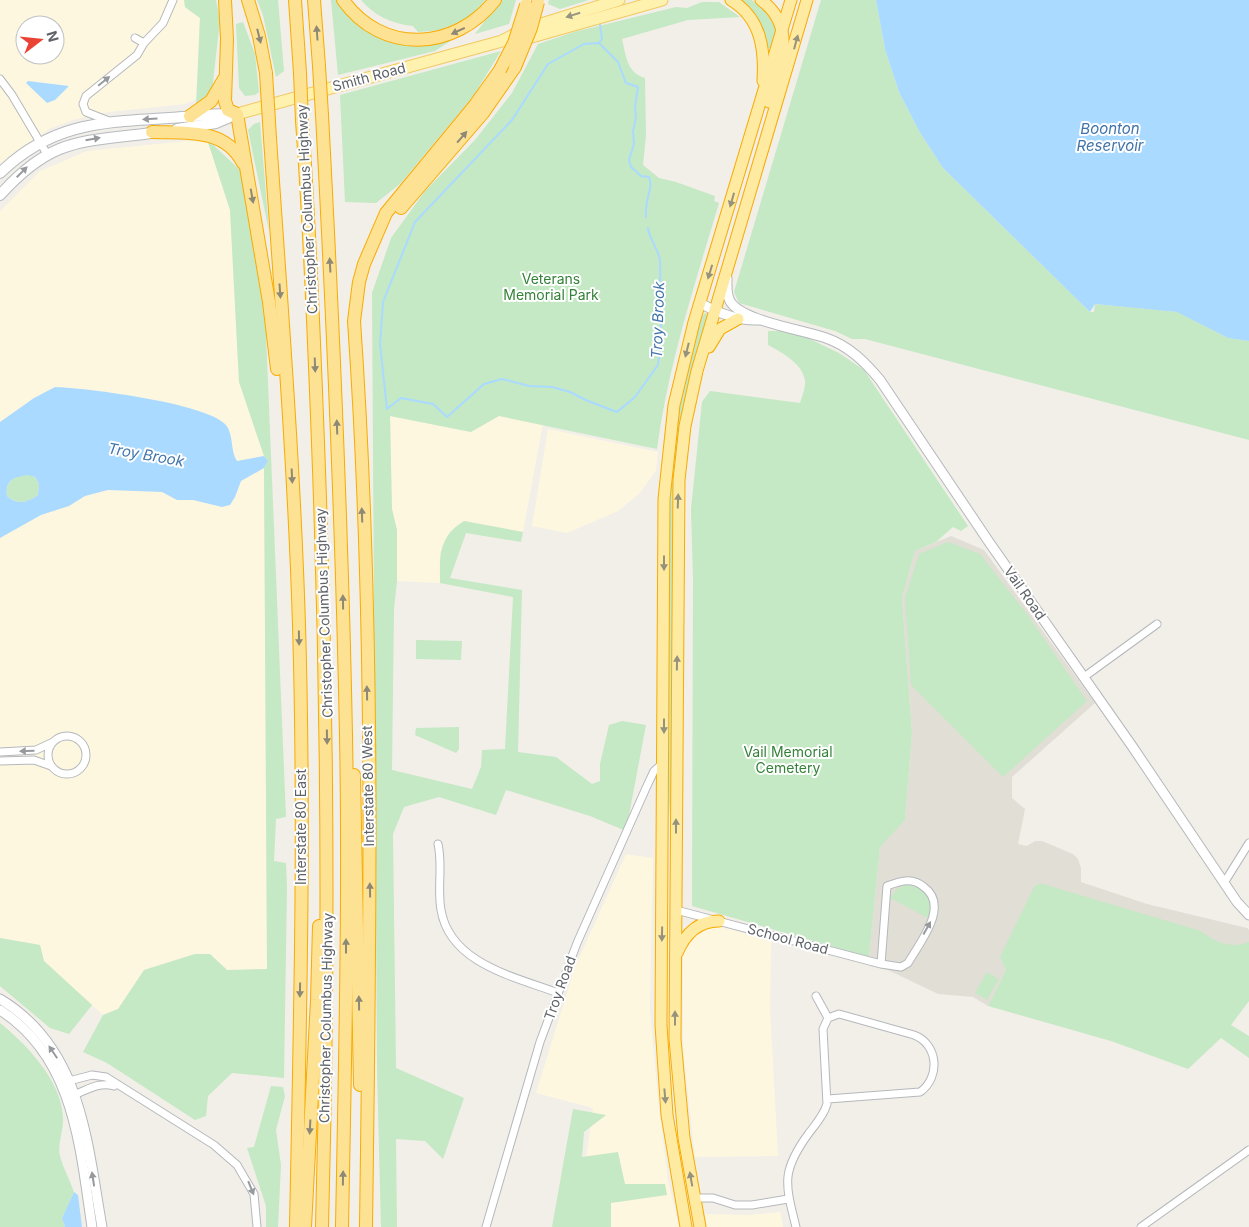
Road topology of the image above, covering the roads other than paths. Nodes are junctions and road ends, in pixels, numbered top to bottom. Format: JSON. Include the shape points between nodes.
{"nodes":[{"id":1,"x":173,"y":0,"type":"edge"},
{"id":2,"x":225,"y":0,"type":"edge"},
{"id":3,"x":248,"y":0,"type":"edge"},
{"id":4,"x":295,"y":0,"type":"edge"},
{"id":5,"x":314,"y":0,"type":"edge"},
{"id":6,"x":343,"y":0,"type":"edge"},
{"id":7,"x":495,"y":0,"type":"edge"},
{"id":8,"x":619,"y":0,"type":"edge"},
{"id":9,"x":662,"y":0,"type":"edge"},
{"id":10,"x":730,"y":0,"type":"edge"},
{"id":11,"x":761,"y":0,"type":"edge"},
{"id":12,"x":791,"y":0,"type":"edge"},
{"id":13,"x":807,"y":0,"type":"edge"},
{"id":14,"x":534,"y":1,"type":"edge"},
{"id":15,"x":782,"y":30,"type":"junction"},
{"id":16,"x":135,"y":38,"type":"dead end"},
{"id":17,"x":502,"y":41,"type":"junction"},
{"id":18,"x":144,"y":43,"type":"junction"},
{"id":19,"x":226,"y":77,"type":"junction"},
{"id":20,"x":0,"y":79,"type":"edge"},
{"id":21,"x":761,"y":100,"type":"junction"},
{"id":22,"x":237,"y":114,"type":"junction"},
{"id":23,"x":190,"y":116,"type":"junction"},
{"id":24,"x":110,"y":121,"type":"junction"},
{"id":25,"x":152,"y":132,"type":"junction"},
{"id":26,"x":40,"y":142,"type":"junction"},
{"id":27,"x":46,"y":154,"type":"junction"},
{"id":28,"x":0,"y":173,"type":"edge"},
{"id":29,"x":248,"y":175,"type":"junction"},
{"id":30,"x":0,"y":195,"type":"edge"},
{"id":31,"x":736,"y":240,"type":"junction"},
{"id":32,"x":728,"y":268,"type":"junction"},
{"id":33,"x":700,"y":303,"type":"junction"},
{"id":34,"x":715,"y":311,"type":"junction"},
{"id":35,"x":738,"y":319,"type":"junction"},
{"id":36,"x":763,"y":320,"type":"junction"},
{"id":37,"x":356,"y":346,"type":"junction"},
{"id":38,"x":695,"y":381,"type":"junction"},
{"id":39,"x":289,"y":427,"type":"junction"},
{"id":40,"x":1157,"y":624,"type":"dead end"},
{"id":41,"x":1084,"y":677,"type":"junction"},
{"id":42,"x":346,"y":737,"type":"junction"},
{"id":43,"x":52,"y":743,"type":"junction"},
{"id":44,"x":0,"y":752,"type":"edge"},
{"id":45,"x":0,"y":761,"type":"edge"},
{"id":46,"x":664,"y":762,"type":"junction"},
{"id":47,"x":52,"y":767,"type":"junction"},
{"id":48,"x":664,"y":823,"type":"junction"},
{"id":49,"x":1249,"y":843,"type":"edge"},
{"id":50,"x":438,"y":844,"type":"dead end"},
{"id":51,"x":328,"y":871,"type":"junction"},
{"id":52,"x":1224,"y":883,"type":"junction"},
{"id":53,"x":676,"y":910,"type":"junction"},
{"id":54,"x":1249,"y":915,"type":"edge"},
{"id":55,"x":719,"y":921,"type":"junction"},
{"id":56,"x":676,"y":957,"type":"junction"},
{"id":57,"x":881,"y":964,"type":"junction"},
{"id":58,"x":558,"y":993,"type":"junction"},
{"id":59,"x":816,"y":996,"type":"dead end"},
{"id":60,"x":0,"y":999,"type":"edge"},
{"id":61,"x":0,"y":1010,"type":"edge"},
{"id":62,"x":828,"y":1018,"type":"junction"},
{"id":63,"x":66,"y":1082,"type":"junction"},
{"id":64,"x":124,"y":1088,"type":"junction"},
{"id":65,"x":72,"y":1096,"type":"junction"},
{"id":66,"x":828,"y":1099,"type":"junction"},
{"id":67,"x":1249,"y":1150,"type":"edge"},
{"id":68,"x":694,"y":1198,"type":"junction"},
{"id":69,"x":788,"y":1199,"type":"junction"},
{"id":70,"x":92,"y":1227,"type":"edge"},
{"id":71,"x":102,"y":1227,"type":"edge"},
{"id":72,"x":258,"y":1227,"type":"edge"},
{"id":73,"x":296,"y":1227,"type":"edge"},
{"id":74,"x":305,"y":1227,"type":"edge"},
{"id":75,"x":322,"y":1227,"type":"edge"},
{"id":76,"x":342,"y":1227,"type":"edge"},
{"id":77,"x":365,"y":1227,"type":"edge"},
{"id":78,"x":486,"y":1227,"type":"edge"},
{"id":79,"x":686,"y":1227,"type":"edge"},
{"id":80,"x":700,"y":1227,"type":"edge"},
{"id":81,"x":796,"y":1227,"type":"edge"},
{"id":82,"x":1141,"y":1227,"type":"edge"}],
"edges":[{"from":1,"to":18,"type":"street","via":[[163,22]]},
{"from":2,"to":19,"type":"highway"},
{"from":3,"to":39,"type":"highway","name":"Interstate 80 East","one_way":true,"bridge":true,"via":[[266,73]]},
{"from":4,"to":51,"type":"highway","name":"Christopher Columbus Highway","one_way":true,"bridge":true,"via":[[308,206],[323,564]]},
{"from":42,"to":5,"type":"highway","name":"Christopher Columbus Highway","one_way":true,"bridge":true,"via":[[340,485]]},
{"from":7,"to":6,"type":"highway","one_way":true,"via":[[480,17],[460,30],[438,38],[414,40],[371,27]]},
{"from":8,"to":17,"type":"main road","name":"Smith Road","one_way":true,"via":[[525,29]]},
{"from":9,"to":17,"type":"main road","name":"Smith Road","via":[[525,39]]},
{"from":10,"to":21,"type":"highway","via":[[748,15],[759,33],[763,53]]},
{"from":11,"to":15,"type":"highway","via":[[777,18]]},
{"from":12,"to":15,"type":"highway"},
{"from":31,"to":13,"type":"highway","one_way":true},
{"from":37,"to":14,"type":"highway","one_way":true,"bridge":true,"via":[[375,253],[391,220],[484,113],[515,67],[531,28]]},
{"from":14,"to":37,"type":"highway","bridge":true,"via":[[500,70],[398,197],[377,230],[359,282],[354,321]]},
{"from":15,"to":21,"type":"highway"},
{"from":15,"to":31,"type":"highway","via":[[783,56],[746,181]]},
{"from":16,"to":18,"type":"street"},
{"from":17,"to":22,"type":"main road","name":"Smith Road"},
{"from":24,"to":18,"type":"street","one_way":true,"via":[[86,112],[86,96],[137,55]]},
{"from":19,"to":22,"type":"highway","via":[[226,107]]},
{"from":19,"to":23,"type":"highway","via":[[211,101]]},
{"from":20,"to":26,"type":"street"},
{"from":21,"to":33,"type":"highway","one_way":true},
{"from":22,"to":23,"type":"main road","name":"Smith Road"},
{"from":22,"to":25,"type":"main road","name":"Smith Road","via":[[216,123]]},
{"from":22,"to":29,"type":"highway"},
{"from":23,"to":24,"type":"main road","name":"Smith Road","one_way":true},
{"from":24,"to":26,"type":"main road","name":"Smith Road","via":[[71,128]]},
{"from":27,"to":25,"type":"main road","name":"Smith Road","one_way":true,"via":[[92,138]]},
{"from":25,"to":29,"type":"highway","via":[[202,134],[218,138],[235,151]]},
{"from":26,"to":27,"type":"street"},
{"from":26,"to":28,"type":"main road","name":"Smith Road"},
{"from":30,"to":27,"type":"main road","name":"Smith Road","one_way":true},
{"from":29,"to":39,"type":"highway","one_way":true,"via":[[269,302],[281,405]]},
{"from":31,"to":32,"type":"highway"},
{"from":32,"to":34,"type":"highway"},
{"from":32,"to":36,"type":"street","name":"Vail Road","via":[[729,299],[740,310]]},
{"from":33,"to":34,"type":"street","name":"Vail Road"},
{"from":33,"to":46,"type":"highway","one_way":true,"via":[[674,405],[664,499]]},
{"from":34,"to":35,"type":"street","name":"Vail Road"},
{"from":34,"to":38,"type":"highway"},
{"from":35,"to":36,"type":"street","name":"Vail Road"},
{"from":35,"to":38,"type":"highway","via":[[717,332]]},
{"from":36,"to":41,"type":"street","name":"Vail Road","via":[[826,338],[868,365]]},
{"from":77,"to":37,"type":"highway","name":"Interstate 80 West","one_way":true,"via":[[369,788]]},
{"from":53,"to":38,"type":"highway","one_way":true,"via":[[679,480]]},
{"from":39,"to":73,"type":"highway","name":"Interstate 80 East","one_way":true,"via":[[301,730]]},
{"from":40,"to":41,"type":"street"},
{"from":41,"to":52,"type":"street","name":"Vail Road"},
{"from":76,"to":42,"type":"highway","name":"Christopher Columbus Highway","one_way":true},
{"from":77,"to":42,"type":"highway","one_way":true,"via":[[354,766]]},
{"from":43,"to":44,"type":"street","one_way":true,"via":[[36,750]]},
{"from":43,"to":47,"type":"street","via":[[48,755]]},
{"from":43,"to":47,"type":"street","via":[[62,736],[75,737],[83,746],[86,757],[81,768],[70,773]]},
{"from":45,"to":47,"type":"street","via":[[34,760]]},
{"from":46,"to":48,"type":"highway"},
{"from":46,"to":58,"type":"street","name":"Troy Road","via":[[654,771],[646,788]]},
{"from":48,"to":53,"type":"highway","via":[[669,863],[668,890],[671,906]]},
{"from":48,"to":79,"type":"highway","one_way":true,"via":[[662,1051],[668,1122]]},
{"from":49,"to":52,"type":"street"},
{"from":50,"to":58,"type":"street","via":[[441,910],[456,942],[480,962]]},
{"from":51,"to":74,"type":"highway","one_way":true,"via":[[320,886],[318,1000]]},
{"from":51,"to":75,"type":"highway","name":"Christopher Columbus Highway"},
{"from":52,"to":54,"type":"street","name":"Vail Road"},
{"from":53,"to":55,"type":"street","name":"School Road"},
{"from":53,"to":56,"type":"highway"},
{"from":55,"to":56,"type":"highway","via":[[708,921],[696,927]]},
{"from":55,"to":57,"type":"street","name":"School Road"},
{"from":68,"to":56,"type":"highway","one_way":true,"via":[[679,1094],[675,1039]]},
{"from":57,"to":57,"type":"street","name":"School Road","one_way":true,"via":[[900,967],[908,963],[935,911],[930,891],[911,880],[887,886]]},
{"from":58,"to":78,"type":"street","name":"Troy Road","via":[[529,1076]]},
{"from":59,"to":62,"type":"street"},
{"from":63,"to":60,"type":"street","one_way":true,"via":[[54,1052],[28,1021]]},
{"from":61,"to":63,"type":"street","via":[[35,1042]]},
{"from":62,"to":66,"type":"street","via":[[823,1029]]},
{"from":62,"to":66,"type":"street","via":[[839,1014],[914,1035],[927,1042],[933,1059],[930,1081],[920,1092]]},
{"from":63,"to":64,"type":"street","via":[[92,1075]]},
{"from":63,"to":65,"type":"street"},
{"from":64,"to":65,"type":"street","via":[[96,1085]]},
{"from":64,"to":72,"type":"street","one_way":true,"via":[[214,1145],[243,1172],[254,1194]]},
{"from":65,"to":70,"type":"street"},
{"from":71,"to":65,"type":"street","one_way":true,"via":[[85,1130]]},
{"from":66,"to":69,"type":"street","via":[[823,1113],[790,1161]]},
{"from":67,"to":82,"type":"street"},
{"from":68,"to":69,"type":"street","via":[[713,1198],[752,1206]]},
{"from":68,"to":80,"type":"highway"},
{"from":69,"to":81,"type":"street"}]}
